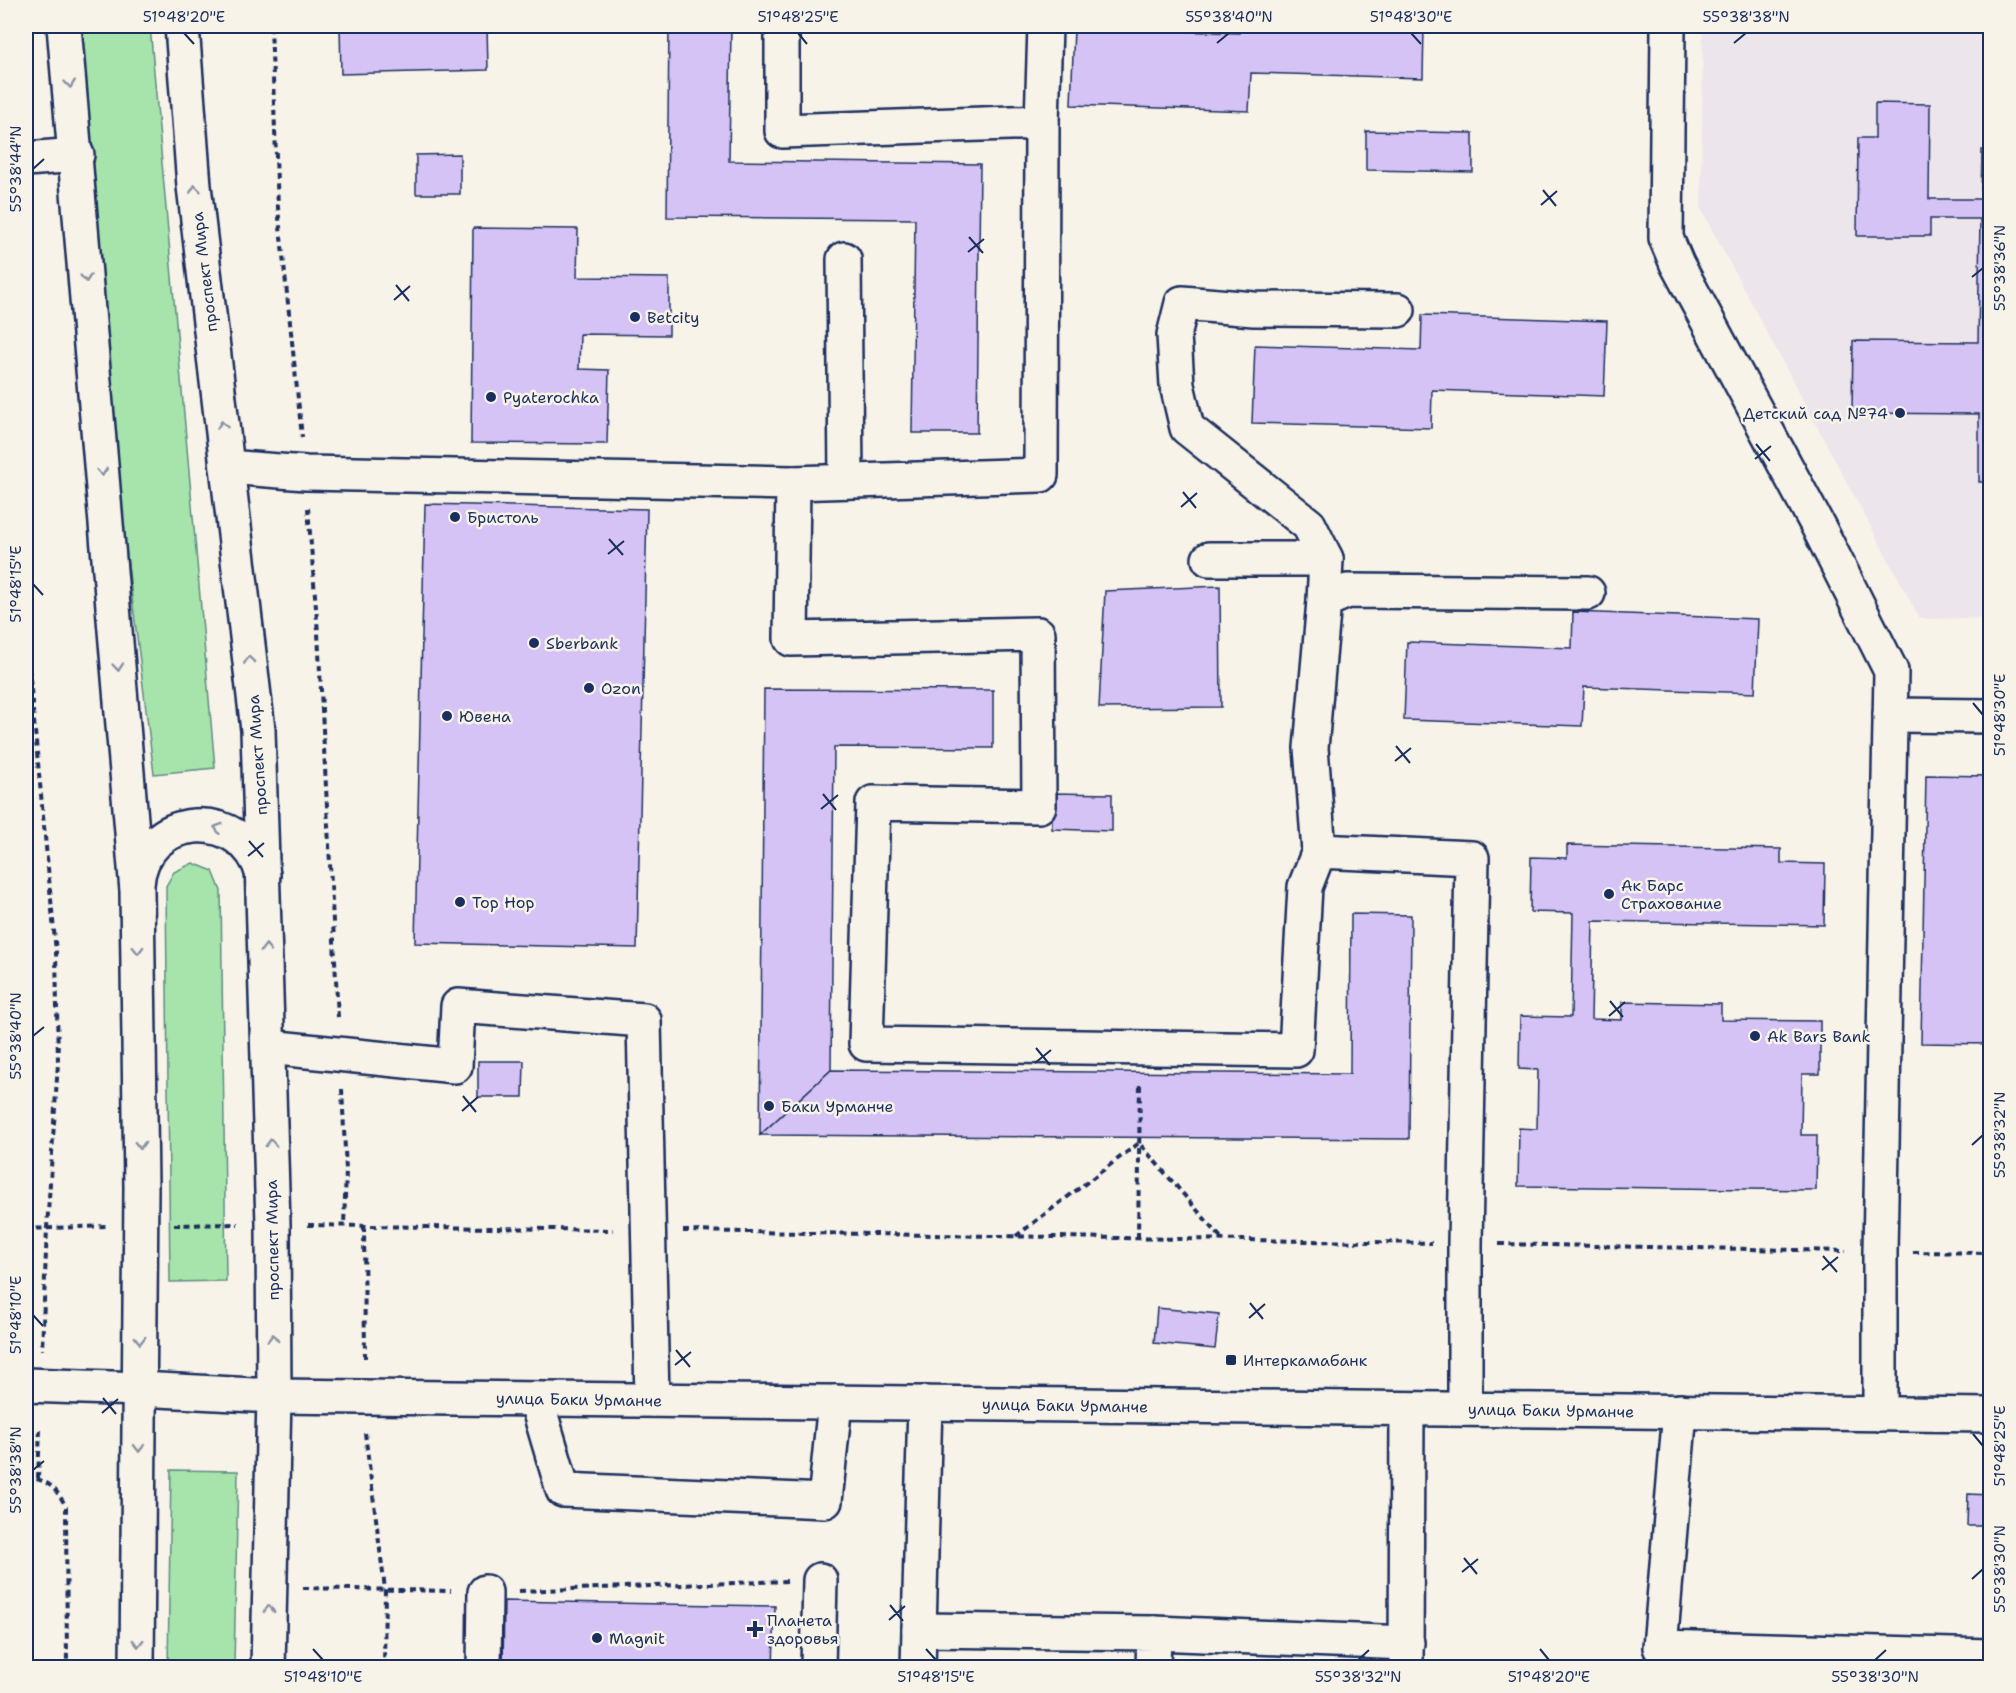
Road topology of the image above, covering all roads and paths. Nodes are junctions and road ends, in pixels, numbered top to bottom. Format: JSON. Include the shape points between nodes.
{"nodes":[{"id":1,"x":64,"y":26,"type":"edge"},
{"id":2,"x":182,"y":26,"type":"edge"},
{"id":3,"x":271,"y":26,"type":"edge"},
{"id":4,"x":782,"y":26,"type":"edge"},
{"id":5,"x":1045,"y":26,"type":"edge"},
{"id":6,"x":1668,"y":26,"type":"edge"},
{"id":7,"x":1042,"y":122,"type":"junction"},
{"id":8,"x":76,"y":155,"type":"junction"},
{"id":9,"x":26,"y":159,"type":"edge"},
{"id":10,"x":844,"y":259,"type":"dead end"},
{"id":11,"x":1398,"y":310,"type":"dead end"},
{"id":12,"x":226,"y":467,"type":"junction"},
{"id":13,"x":306,"y":473,"type":"junction"},
{"id":14,"x":846,"y":481,"type":"junction"},
{"id":15,"x":793,"y":483,"type":"junction"},
{"id":16,"x":1209,"y":559,"type":"dead end"},
{"id":17,"x":1326,"y":559,"type":"junction"},
{"id":18,"x":1588,"y":593,"type":"dead end"},
{"id":19,"x":1324,"y":601,"type":"junction"},
{"id":20,"x":26,"y":637,"type":"edge"},
{"id":21,"x":1890,"y":715,"type":"junction"},
{"id":22,"x":1990,"y":716,"type":"edge"},
{"id":23,"x":1319,"y":851,"type":"junction"},
{"id":24,"x":264,"y":886,"type":"junction"},
{"id":25,"x":137,"y":891,"type":"junction"},
{"id":26,"x":268,"y":1047,"type":"junction"},
{"id":27,"x":1140,"y":1048,"type":"junction"},
{"id":28,"x":340,"y":1054,"type":"junction"},
{"id":29,"x":1139,"y":1143,"type":"junction"},
{"id":30,"x":273,"y":1224,"type":"junction"},
{"id":31,"x":141,"y":1225,"type":"junction"},
{"id":32,"x":344,"y":1225,"type":"junction"},
{"id":33,"x":364,"y":1226,"type":"junction"},
{"id":34,"x":47,"y":1228,"type":"junction"},
{"id":35,"x":26,"y":1229,"type":"edge"},
{"id":36,"x":649,"y":1230,"type":"junction"},
{"id":37,"x":1015,"y":1236,"type":"junction"},
{"id":38,"x":1138,"y":1238,"type":"junction"},
{"id":39,"x":1223,"y":1240,"type":"junction"},
{"id":40,"x":1465,"y":1244,"type":"junction"},
{"id":41,"x":1880,"y":1252,"type":"junction"},
{"id":42,"x":1990,"y":1253,"type":"edge"},
{"id":43,"x":42,"y":1351,"type":"dead end"},
{"id":44,"x":26,"y":1385,"type":"edge"},
{"id":45,"x":140,"y":1389,"type":"junction"},
{"id":46,"x":274,"y":1396,"type":"junction"},
{"id":47,"x":365,"y":1397,"type":"junction"},
{"id":48,"x":536,"y":1399,"type":"junction"},
{"id":49,"x":652,"y":1400,"type":"junction"},
{"id":50,"x":835,"y":1402,"type":"junction"},
{"id":51,"x":925,"y":1403,"type":"junction"},
{"id":52,"x":1407,"y":1409,"type":"junction"},
{"id":53,"x":1465,"y":1409,"type":"junction"},
{"id":54,"x":1680,"y":1412,"type":"junction"},
{"id":55,"x":1880,"y":1414,"type":"junction"},
{"id":56,"x":1990,"y":1415,"type":"edge"},
{"id":57,"x":40,"y":1429,"type":"dead end"},
{"id":58,"x":26,"y":1478,"type":"edge"},
{"id":59,"x":38,"y":1478,"type":"junction"},
{"id":60,"x":820,"y":1580,"type":"joint"},
{"id":61,"x":269,"y":1587,"type":"junction"},
{"id":62,"x":385,"y":1589,"type":"junction"},
{"id":63,"x":485,"y":1592,"type":"junction"},
{"id":64,"x":919,"y":1630,"type":"junction"},
{"id":65,"x":1154,"y":1633,"type":"junction"},
{"id":66,"x":1407,"y":1655,"type":"edge"},
{"id":67,"x":1990,"y":1656,"type":"edge"},
{"id":68,"x":1660,"y":1657,"type":"edge"},
{"id":69,"x":67,"y":1668,"type":"edge"},
{"id":70,"x":137,"y":1668,"type":"edge"},
{"id":71,"x":268,"y":1668,"type":"edge"},
{"id":72,"x":384,"y":1668,"type":"edge"},
{"id":73,"x":484,"y":1668,"type":"edge"},
{"id":74,"x":818,"y":1668,"type":"edge"},
{"id":75,"x":918,"y":1668,"type":"edge"},
{"id":76,"x":1153,"y":1668,"type":"edge"}],
"edges":[{"from":1,"to":8,"type":"main road","one_way":true},
{"from":12,"to":2,"type":"main road","name":"проспект Мира","one_way":true,"via":[[194,186]]},
{"from":3,"to":13,"type":"path","via":[[278,208]]},
{"from":4,"to":7,"type":"main road","via":[[782,131]]},
{"from":5,"to":7,"type":"main road"},
{"from":6,"to":21,"type":"main road","via":[[1666,238],[1891,671]]},
{"from":7,"to":14,"type":"main road","via":[[1041,475]]},
{"from":8,"to":9,"type":"main road"},
{"from":8,"to":25,"type":"main road","one_way":true},
{"from":10,"to":14,"type":"main road"},
{"from":11,"to":17,"type":"main road","via":[[1254,309],[1182,303],[1174,335],[1177,385],[1187,428],[1310,525]]},
{"from":12,"to":13,"type":"main road"},
{"from":24,"to":12,"type":"main road","name":"проспект Мира","one_way":true,"via":[[258,730]]},
{"from":13,"to":15,"type":"main road"},
{"from":13,"to":28,"type":"path"},
{"from":14,"to":15,"type":"main road"},
{"from":15,"to":27,"type":"main road","via":[[791,639],[1038,634],[1039,806],[873,803],[866,1044]]},
{"from":16,"to":17,"type":"main road"},
{"from":17,"to":19,"type":"main road"},
{"from":18,"to":19,"type":"main road","via":[[1348,591]]},
{"from":19,"to":23,"type":"main road","via":[[1311,748]]},
{"from":20,"to":34,"type":"path","via":[[56,952],[58,1063]]},
{"from":21,"to":22,"type":"main road"},
{"from":21,"to":41,"type":"main road"},
{"from":23,"to":27,"type":"main road","via":[[1305,887],[1296,1050]]},
{"from":23,"to":40,"type":"main road","via":[[1472,858]]},
{"from":24,"to":25,"type":"main road","one_way":true,"via":[[258,862],[244,841],[222,829],[198,825],[174,831],[154,846],[141,867]]},
{"from":26,"to":24,"type":"main road","name":"проспект Мира","one_way":true},
{"from":25,"to":31,"type":"main road","one_way":true},
{"from":26,"to":28,"type":"main road"},
{"from":30,"to":26,"type":"main road","name":"проспект Мира","one_way":true},
{"from":27,"to":29,"type":"path"},
{"from":28,"to":32,"type":"path","via":[[346,1170]]},
{"from":28,"to":36,"type":"main road","via":[[455,1066],[458,1006],[644,1020]]},
{"from":29,"to":37,"type":"path"},
{"from":29,"to":38,"type":"path"},
{"from":29,"to":39,"type":"path"},
{"from":30,"to":31,"type":"path"},
{"from":30,"to":32,"type":"path"},
{"from":46,"to":30,"type":"main road","name":"проспект Мира","one_way":true},
{"from":31,"to":34,"type":"path"},
{"from":31,"to":45,"type":"main road","one_way":true},
{"from":32,"to":33,"type":"path"},
{"from":33,"to":36,"type":"path"},
{"from":33,"to":47,"type":"path"},
{"from":34,"to":35,"type":"path"},
{"from":34,"to":43,"type":"path"},
{"from":36,"to":37,"type":"path"},
{"from":36,"to":49,"type":"main road"},
{"from":37,"to":38,"type":"path"},
{"from":38,"to":39,"type":"path"},
{"from":39,"to":40,"type":"path"},
{"from":40,"to":41,"type":"path"},
{"from":40,"to":53,"type":"main road"},
{"from":41,"to":42,"type":"path"},
{"from":41,"to":55,"type":"main road"},
{"from":44,"to":45,"type":"main road","name":"улица Баки Урманче"},
{"from":45,"to":46,"type":"main road","name":"улица Баки Урманче"},
{"from":45,"to":70,"type":"main road","one_way":true},
{"from":46,"to":47,"type":"main road","name":"улица Баки Урманче"},
{"from":46,"to":61,"type":"main road","name":"проспект Мира"},
{"from":47,"to":48,"type":"main road","name":"улица Баки Урманче"},
{"from":47,"to":62,"type":"path","via":[[366,1446]]},
{"from":48,"to":49,"type":"main road","name":"улица Баки Урманче"},
{"from":48,"to":50,"type":"main road","via":[[563,1490],[825,1501]]},
{"from":49,"to":50,"type":"main road","name":"улица Баки Урманче"},
{"from":50,"to":51,"type":"main road","name":"улица Баки Урманче"},
{"from":51,"to":52,"type":"main road","name":"улица Баки Урманче"},
{"from":51,"to":64,"type":"main road"},
{"from":52,"to":53,"type":"main road","name":"улица Баки Урманче"},
{"from":52,"to":66,"type":"main road"},
{"from":53,"to":54,"type":"main road","name":"улица Баки Урманче"},
{"from":54,"to":55,"type":"main road","name":"улица Баки Урманче"},
{"from":54,"to":68,"type":"main road"},
{"from":55,"to":56,"type":"main road","name":"улица Баки Урманче"},
{"from":57,"to":59,"type":"path"},
{"from":58,"to":59,"type":"path"},
{"from":59,"to":69,"type":"path","via":[[57,1490],[66,1507]]},
{"from":60,"to":63,"type":"path"},
{"from":60,"to":74,"type":"main road"},
{"from":61,"to":62,"type":"path"},
{"from":71,"to":61,"type":"main road","name":"проспект Мира","one_way":true},
{"from":62,"to":63,"type":"path"},
{"from":62,"to":72,"type":"path"},
{"from":63,"to":73,"type":"main road"},
{"from":64,"to":65,"type":"main road"},
{"from":64,"to":75,"type":"main road"},
{"from":65,"to":66,"type":"main road"},
{"from":65,"to":76,"type":"main road"},
{"from":67,"to":68,"type":"main road"}]}
